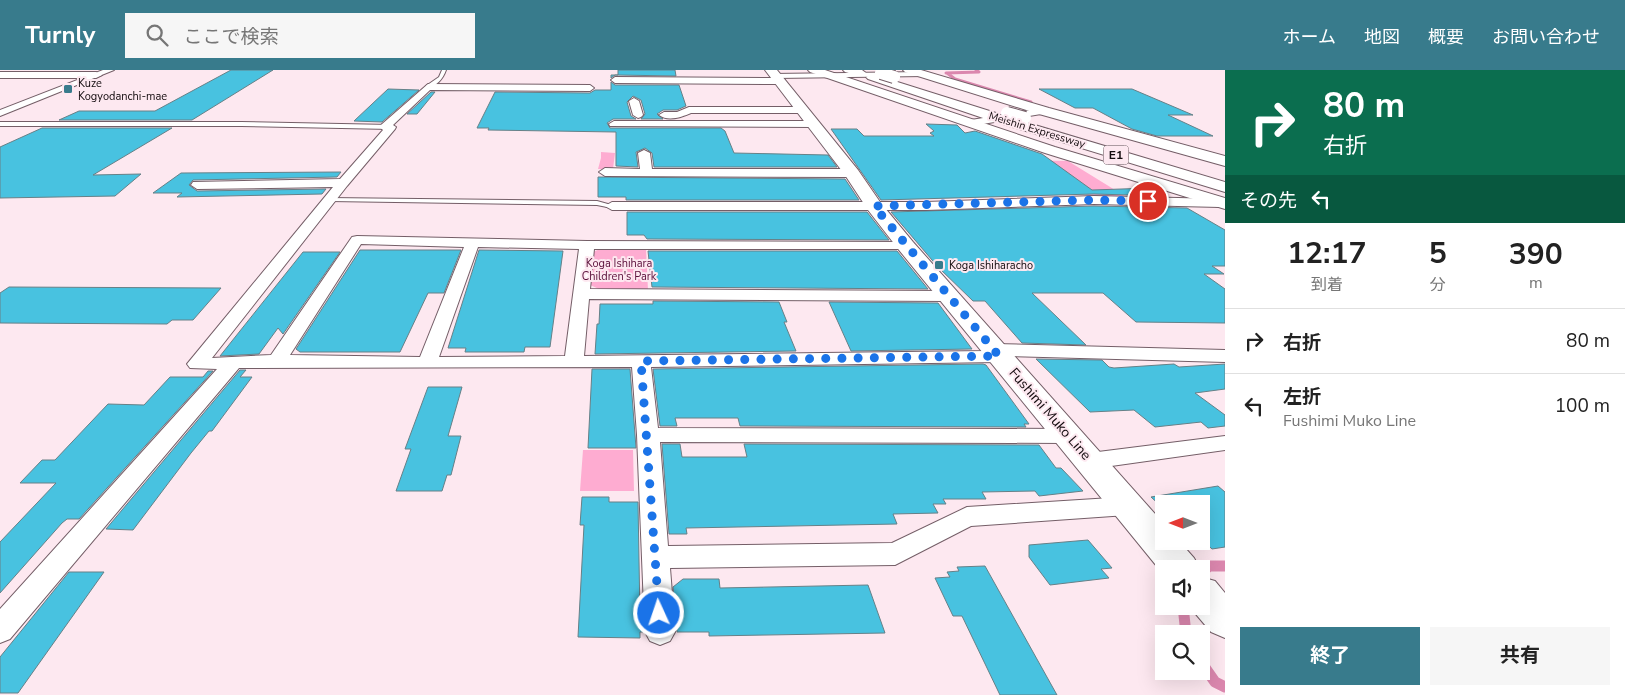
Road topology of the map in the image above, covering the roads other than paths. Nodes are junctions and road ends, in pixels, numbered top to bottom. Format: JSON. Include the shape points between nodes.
{"nodes":[{"id":1,"x":110,"y":70,"type":"edge"},
{"id":2,"x":444,"y":70,"type":"edge"},
{"id":3,"x":814,"y":70,"type":"edge"},
{"id":4,"x":657,"y":71,"type":"dead end"},
{"id":5,"x":916,"y":72,"type":"edge"},
{"id":6,"x":769,"y":73,"type":"edge"},
{"id":7,"x":867,"y":73,"type":"edge"},
{"id":8,"x":0,"y":76,"type":"edge"},
{"id":9,"x":96,"y":76,"type":"junction"},
{"id":10,"x":830,"y":76,"type":"junction"},
{"id":11,"x":614,"y":80,"type":"dead end"},
{"id":12,"x":428,"y":88,"type":"junction"},
{"id":13,"x":590,"y":88,"type":"dead end"},
{"id":14,"x":634,"y":101,"type":"dead end"},
{"id":15,"x":679,"y":101,"type":"dead end"},
{"id":16,"x":689,"y":110,"type":"junction"},
{"id":17,"x":802,"y":110,"type":"junction"},
{"id":18,"x":1044,"y":111,"type":"junction"},
{"id":19,"x":0,"y":113,"type":"edge"},
{"id":20,"x":638,"y":116,"type":"junction"},
{"id":21,"x":1008,"y":117,"type":"junction"},
{"id":22,"x":971,"y":123,"type":"junction"},
{"id":23,"x":0,"y":124,"type":"edge"},
{"id":24,"x":814,"y":124,"type":"junction"},
{"id":25,"x":388,"y":127,"type":"junction"},
{"id":26,"x":644,"y":153,"type":"dead end"},
{"id":27,"x":710,"y":160,"type":"dead end"},
{"id":28,"x":774,"y":161,"type":"dead end"},
{"id":29,"x":1225,"y":162,"type":"edge"},
{"id":30,"x":605,"y":172,"type":"dead end"},
{"id":31,"x":646,"y":172,"type":"junction"},
{"id":32,"x":715,"y":173,"type":"junction"},
{"id":33,"x":781,"y":173,"type":"junction"},
{"id":34,"x":852,"y":174,"type":"junction"},
{"id":35,"x":233,"y":175,"type":"dead end"},
{"id":36,"x":1225,"y":178,"type":"edge"},
{"id":37,"x":343,"y":183,"type":"junction"},
{"id":38,"x":197,"y":185,"type":"dead end"},
{"id":39,"x":221,"y":185,"type":"junction"},
{"id":40,"x":1225,"y":188,"type":"edge"},
{"id":41,"x":330,"y":199,"type":"junction"},
{"id":42,"x":1222,"y":204,"type":"edge"},
{"id":43,"x":612,"y":206,"type":"joint"},
{"id":44,"x":874,"y":206,"type":"junction"},
{"id":45,"x":473,"y":242,"type":"junction"},
{"id":46,"x":587,"y":245,"type":"junction"},
{"id":47,"x":906,"y":246,"type":"junction"},
{"id":48,"x":582,"y":294,"type":"junction"},
{"id":49,"x":947,"y":296,"type":"junction"},
{"id":50,"x":996,"y":353,"type":"junction"},
{"id":51,"x":1225,"y":356,"type":"edge"},
{"id":52,"x":277,"y":361,"type":"junction"},
{"id":53,"x":641,"y":361,"type":"junction"},
{"id":54,"x":574,"y":362,"type":"junction"},
{"id":55,"x":427,"y":363,"type":"junction"},
{"id":56,"x":232,"y":364,"type":"junction"},
{"id":57,"x":648,"y":434,"type":"junction"},
{"id":58,"x":1069,"y":436,"type":"junction"},
{"id":59,"x":1225,"y":443,"type":"edge"},
{"id":60,"x":1090,"y":461,"type":"junction"},
{"id":61,"x":1127,"y":506,"type":"junction"},
{"id":62,"x":656,"y":557,"type":"junction"},
{"id":63,"x":1173,"y":560,"type":"edge"},
{"id":64,"x":0,"y":630,"type":"edge"},
{"id":65,"x":660,"y":632,"type":"dead end"}],
"edges":[{"from":1,"to":9,"type":"street"},
{"from":2,"to":12,"type":"lane","via":[[441,78]]},
{"from":3,"to":10,"type":"main road"},
{"from":4,"to":6,"type":"street"},
{"from":5,"to":10,"type":"street"},
{"from":5,"to":18,"type":"main road"},
{"from":6,"to":10,"type":"street"},
{"from":6,"to":11,"type":"street","via":[[641,82]]},
{"from":6,"to":17,"type":"main road","name":"Fushimi Muko Line"},
{"from":7,"to":21,"type":"main road","name":"Meishin Expressway","number":"E1","bridge":true,"via":[[894,77]]},
{"from":7,"to":21,"type":"main road","name":"Meishin Expressway","number":"E1","via":[[991,116]]},
{"from":8,"to":9,"type":"main road"},
{"from":9,"to":19,"type":"street"},
{"from":10,"to":22,"type":"main road"},
{"from":12,"to":13,"type":"street"},
{"from":12,"to":25,"type":"street"},
{"from":14,"to":20,"type":"street"},
{"from":15,"to":16,"type":"street","via":[[682,108]]},
{"from":16,"to":17,"type":"street"},
{"from":16,"to":20,"type":"street","via":[[679,115]]},
{"from":17,"to":24,"type":"main road","name":"Fushimi Muko Line"},
{"from":18,"to":22,"type":"street"},
{"from":18,"to":29,"type":"main road"},
{"from":20,"to":24,"type":"street","via":[[616,120]]},
{"from":21,"to":36,"type":"main road","name":"Meishin Expressway","number":"E1","bridge":true,"via":[[1025,118]]},
{"from":21,"to":40,"type":"main road","name":"Meishin Expressway","number":"E1"},
{"from":22,"to":42,"type":"main road"},
{"from":23,"to":25,"type":"lane"},
{"from":24,"to":34,"type":"main road","name":"Fushimi Muko Line"},
{"from":25,"to":37,"type":"street"},
{"from":26,"to":31,"type":"street"},
{"from":27,"to":32,"type":"street"},
{"from":28,"to":33,"type":"street"},
{"from":30,"to":31,"type":"street"},
{"from":31,"to":32,"type":"street"},
{"from":32,"to":33,"type":"street"},
{"from":33,"to":34,"type":"street"},
{"from":34,"to":44,"type":"main road","name":"Fushimi Muko Line"},
{"from":35,"to":39,"type":"street"},
{"from":37,"to":39,"type":"street"},
{"from":37,"to":41,"type":"street"},
{"from":38,"to":39,"type":"street"},
{"from":41,"to":43,"type":"lane"},
{"from":41,"to":56,"type":"street","via":[[197,364]]},
{"from":42,"to":44,"type":"street","via":[[1094,200]]},
{"from":43,"to":44,"type":"street"},
{"from":44,"to":47,"type":"main road","name":"Fushimi Muko Line"},
{"from":45,"to":46,"type":"street"},
{"from":45,"to":52,"type":"street","via":[[357,240]]},
{"from":45,"to":55,"type":"street"},
{"from":46,"to":47,"type":"street"},
{"from":46,"to":48,"type":"street"},
{"from":47,"to":49,"type":"main road","name":"Fushimi Muko Line"},
{"from":48,"to":49,"type":"street"},
{"from":48,"to":54,"type":"street"},
{"from":49,"to":50,"type":"main road","name":"Fushimi Muko Line"},
{"from":50,"to":51,"type":"street"},
{"from":50,"to":53,"type":"street"},
{"from":50,"to":58,"type":"main road","name":"Fushimi Muko Line"},
{"from":52,"to":55,"type":"street"},
{"from":52,"to":56,"type":"street"},
{"from":53,"to":54,"type":"street"},
{"from":53,"to":57,"type":"street"},
{"from":54,"to":55,"type":"street"},
{"from":56,"to":64,"type":"street"},
{"from":57,"to":58,"type":"street"},
{"from":57,"to":62,"type":"street"},
{"from":58,"to":60,"type":"main road","name":"Fushimi Muko Line"},
{"from":59,"to":60,"type":"street"},
{"from":60,"to":61,"type":"main road","name":"Fushimi Muko Line"},
{"from":61,"to":62,"type":"street","via":[[966,517],[895,554]]},
{"from":61,"to":63,"type":"main road","name":"Fushimi Muko Line"},
{"from":62,"to":65,"type":"street"}]}
